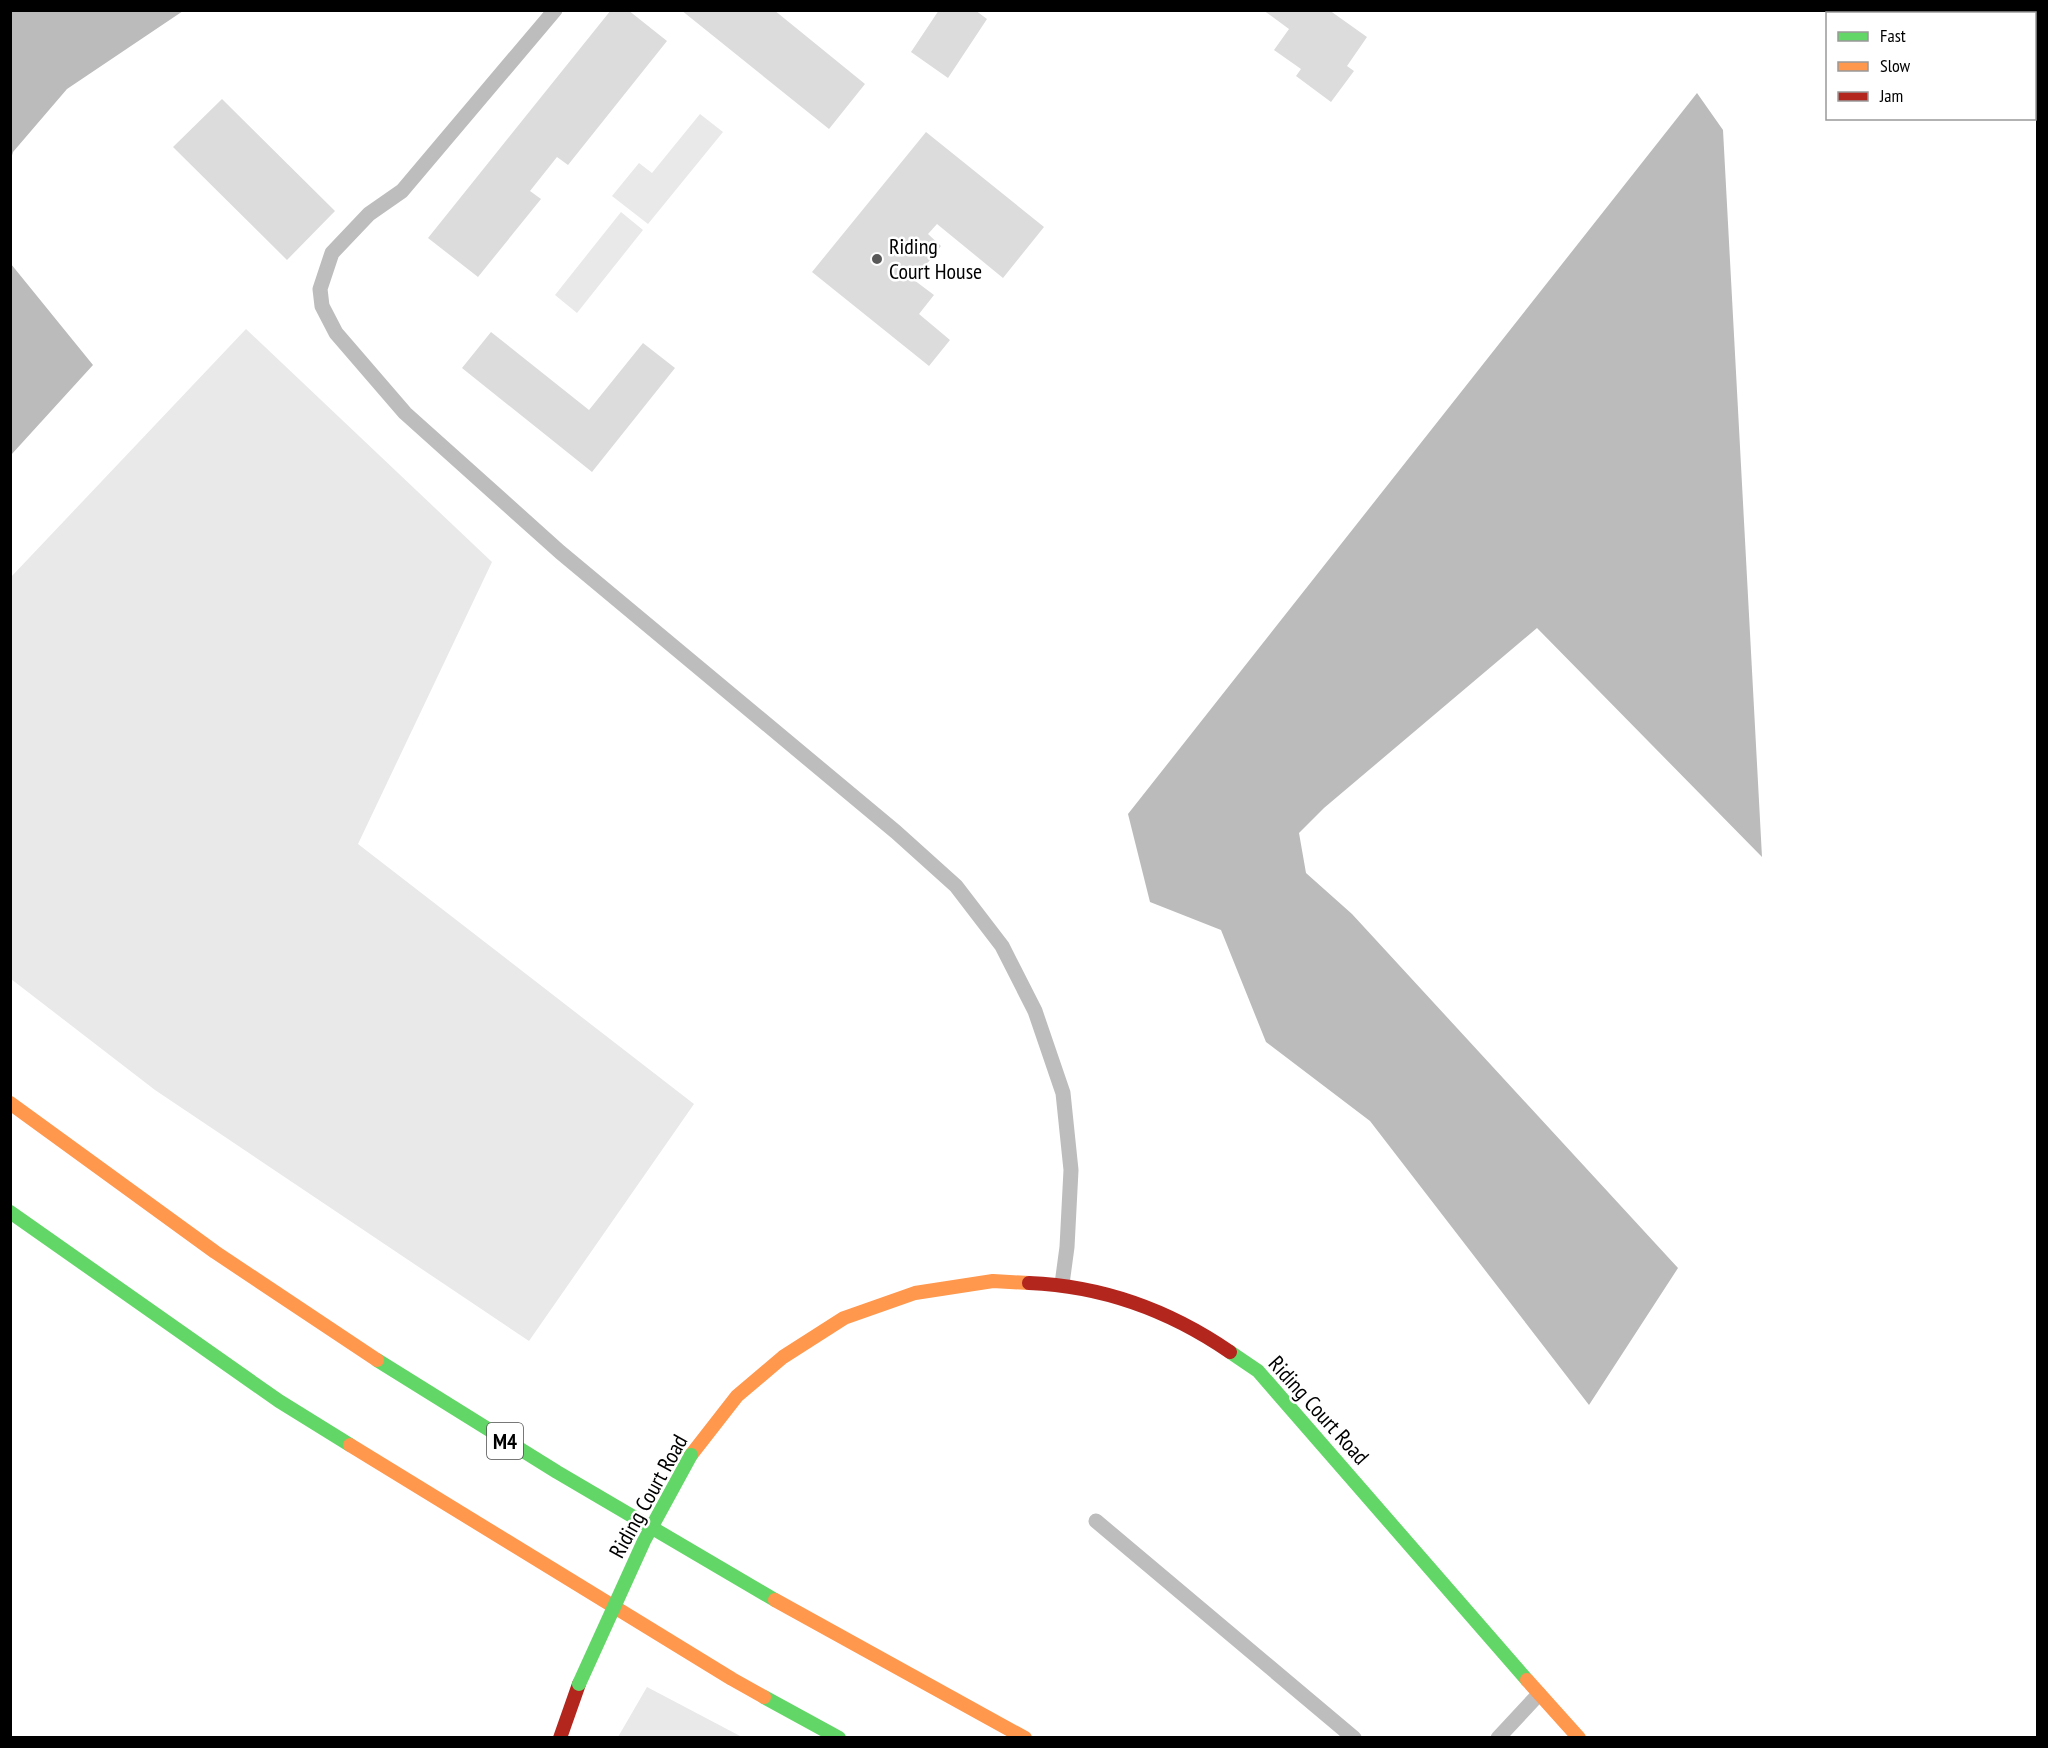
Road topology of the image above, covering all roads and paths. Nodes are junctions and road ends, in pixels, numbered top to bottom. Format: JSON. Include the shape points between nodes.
{"nodes":[{"id":1,"x":555,"y":10,"type":"edge"},
{"id":2,"x":10,"y":1103,"type":"edge"},
{"id":3,"x":10,"y":1212,"type":"edge"},
{"id":4,"x":1062,"y":1284,"type":"junction"},
{"id":5,"x":1096,"y":1521,"type":"dead end"},
{"id":6,"x":1539,"y":1694,"type":"junction"},
{"id":7,"x":560,"y":1737,"type":"edge"},
{"id":8,"x":840,"y":1737,"type":"edge"},
{"id":9,"x":1025,"y":1737,"type":"edge"},
{"id":10,"x":1354,"y":1737,"type":"edge"},
{"id":11,"x":1498,"y":1737,"type":"edge"},
{"id":12,"x":1579,"y":1737,"type":"edge"}],
"edges":[{"from":1,"to":4,"type":"lane","via":[[402,191],[369,214],[332,253],[320,289],[322,306],[336,333],[405,412],[568,560],[905,840],[956,886],[1002,946],[1035,1011],[1063,1093],[1071,1170]]},
{"from":2,"to":9,"type":"main road","number":"M4","via":[[282,1298],[510,1444],[747,1586]]},
{"from":3,"to":8,"type":"main road","via":[[279,1401],[722,1673]]},
{"from":4,"to":6,"type":"main road","name":"Riding Court Road","via":[[1135,1302],[1198,1330],[1258,1371]]},
{"from":4,"to":7,"type":"main road","name":"Riding Court Road","bridge":true,"via":[[993,1281],[915,1293],[844,1318],[783,1357],[737,1396],[691,1455],[644,1540],[579,1684]]},
{"from":5,"to":10,"type":"lane"},
{"from":6,"to":11,"type":"lane"},
{"from":6,"to":12,"type":"main road","name":"Riding Court Road"}]}
